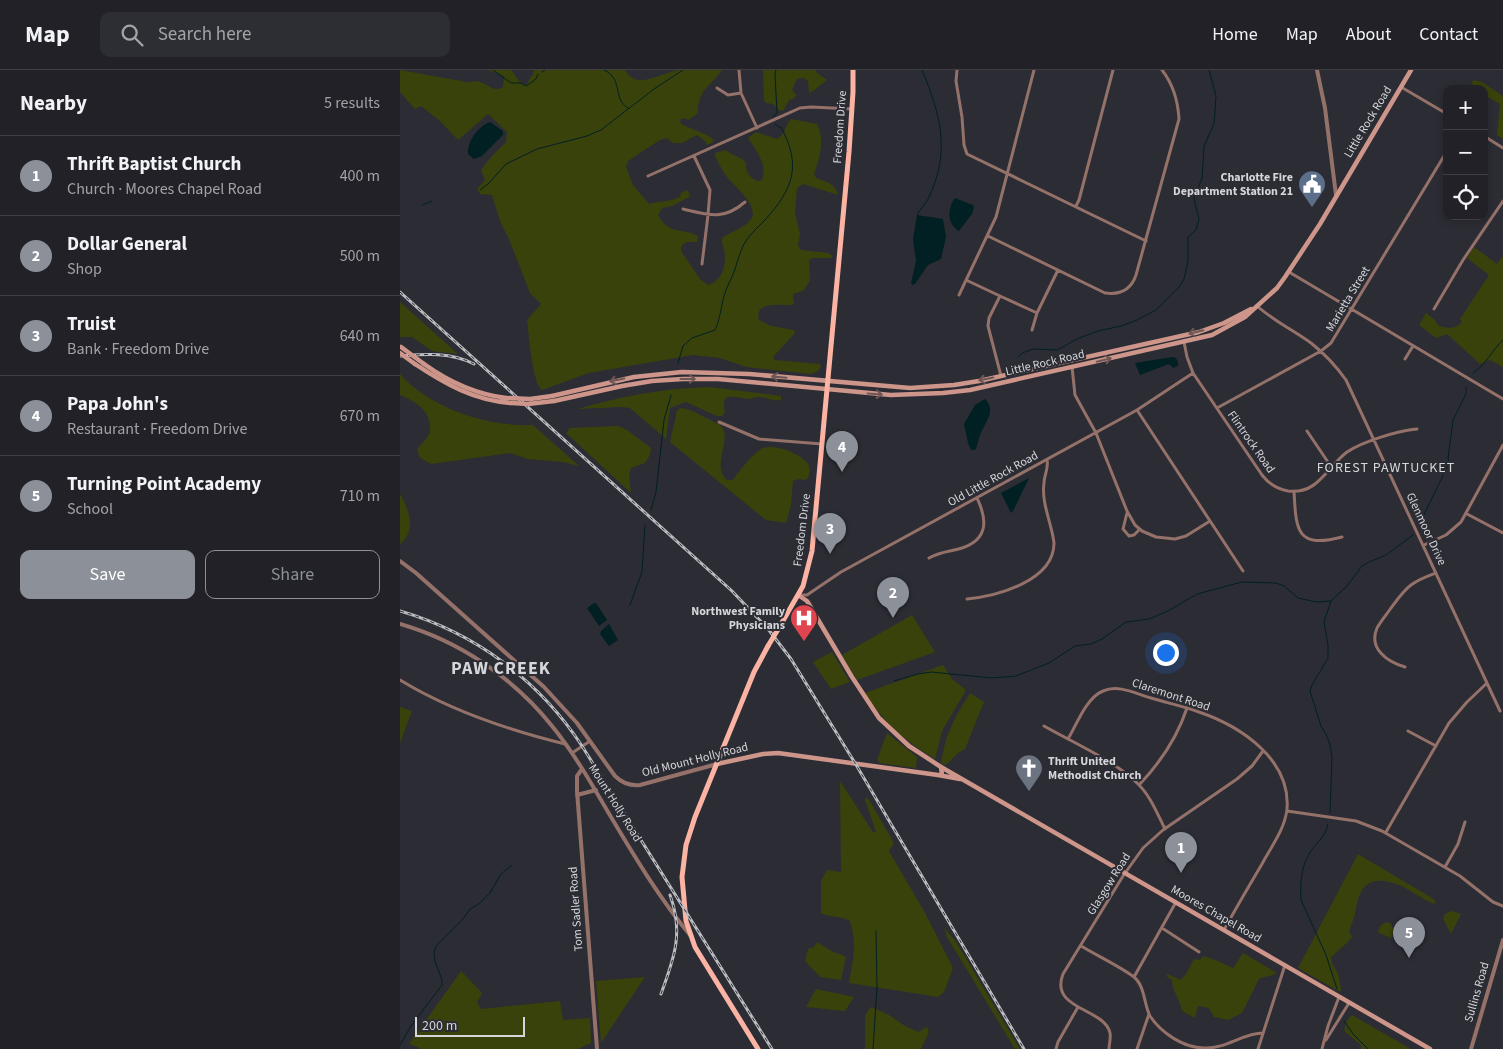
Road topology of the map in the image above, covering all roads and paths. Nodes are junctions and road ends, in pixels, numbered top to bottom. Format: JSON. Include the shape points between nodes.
{"nodes":[{"id":1,"x":739,"y":70,"type":"edge"},
{"id":2,"x":853,"y":70,"type":"edge"},
{"id":3,"x":957,"y":70,"type":"edge"},
{"id":4,"x":1034,"y":70,"type":"edge"},
{"id":5,"x":1113,"y":70,"type":"edge"},
{"id":6,"x":1162,"y":70,"type":"edge"},
{"id":7,"x":1317,"y":70,"type":"edge"},
{"id":8,"x":1411,"y":70,"type":"edge"},
{"id":9,"x":1401,"y":87,"type":"junction"},
{"id":10,"x":717,"y":88,"type":"dead end"},
{"id":11,"x":741,"y":93,"type":"junction"},
{"id":12,"x":852,"y":109,"type":"junction"},
{"id":13,"x":1443,"y":112,"type":"edge"},
{"id":14,"x":757,"y":128,"type":"junction"},
{"id":15,"x":1488,"y":139,"type":"edge"},
{"id":16,"x":1503,"y":148,"type":"edge"},
{"id":17,"x":694,"y":156,"type":"junction"},
{"id":18,"x":1443,"y":158,"type":"edge"},
{"id":19,"x":1007,"y":174,"type":"junction"},
{"id":20,"x":648,"y":176,"type":"dead end"},
{"id":21,"x":1336,"y":195,"type":"junction"},
{"id":22,"x":1503,"y":201,"type":"edge"},
{"id":23,"x":744,"y":202,"type":"dead end"},
{"id":24,"x":1076,"y":206,"type":"junction"},
{"id":25,"x":683,"y":209,"type":"dead end"},
{"id":26,"x":708,"y":215,"type":"junction"},
{"id":27,"x":988,"y":236,"type":"junction"},
{"id":28,"x":1146,"y":241,"type":"junction"},
{"id":29,"x":702,"y":264,"type":"dead end"},
{"id":30,"x":1058,"y":270,"type":"junction"},
{"id":31,"x":1289,"y":272,"type":"junction"},
{"id":32,"x":966,"y":280,"type":"junction"},
{"id":33,"x":959,"y":295,"type":"dead end"},
{"id":34,"x":1000,"y":296,"type":"junction"},
{"id":35,"x":1257,"y":306,"type":"junction"},
{"id":36,"x":1352,"y":309,"type":"junction"},
{"id":37,"x":1434,"y":309,"type":"dead end"},
{"id":38,"x":1037,"y":313,"type":"junction"},
{"id":39,"x":1032,"y":330,"type":"dead end"},
{"id":40,"x":1184,"y":342,"type":"junction"},
{"id":41,"x":1413,"y":346,"type":"junction"},
{"id":42,"x":400,"y":347,"type":"edge"},
{"id":43,"x":1321,"y":351,"type":"junction"},
{"id":44,"x":400,"y":353,"type":"edge"},
{"id":45,"x":1405,"y":360,"type":"dead end"},
{"id":46,"x":1072,"y":367,"type":"junction"},
{"id":47,"x":1193,"y":373,"type":"junction"},
{"id":48,"x":1001,"y":376,"type":"junction"},
{"id":49,"x":828,"y":382,"type":"junction"},
{"id":50,"x":827,"y":390,"type":"junction"},
{"id":51,"x":553,"y":398,"type":"junction"},
{"id":52,"x":1503,"y":400,"type":"edge"},
{"id":53,"x":1217,"y":408,"type":"junction"},
{"id":54,"x":1137,"y":410,"type":"junction"},
{"id":55,"x":719,"y":422,"type":"dead end"},
{"id":56,"x":1417,"y":429,"type":"dead end"},
{"id":57,"x":1307,"y":432,"type":"dead end"},
{"id":58,"x":1096,"y":433,"type":"junction"},
{"id":59,"x":1375,"y":440,"type":"junction"},
{"id":60,"x":822,"y":444,"type":"junction"},
{"id":61,"x":1503,"y":445,"type":"edge"},
{"id":62,"x":1047,"y":460,"type":"junction"},
{"id":63,"x":1332,"y":468,"type":"junction"},
{"id":64,"x":1294,"y":491,"type":"junction"},
{"id":65,"x":976,"y":498,"type":"junction"},
{"id":66,"x":1128,"y":513,"type":"junction"},
{"id":67,"x":1466,"y":514,"type":"junction"},
{"id":68,"x":1210,"y":521,"type":"junction"},
{"id":69,"x":1140,"y":530,"type":"junction"},
{"id":70,"x":1503,"y":533,"type":"edge"},
{"id":71,"x":1342,"y":537,"type":"dead end"},
{"id":72,"x":1424,"y":545,"type":"junction"},
{"id":73,"x":929,"y":558,"type":"dead end"},
{"id":74,"x":400,"y":561,"type":"edge"},
{"id":75,"x":1243,"y":571,"type":"dead end"},
{"id":76,"x":1436,"y":573,"type":"junction"},
{"id":77,"x":798,"y":595,"type":"junction"},
{"id":78,"x":967,"y":599,"type":"dead end"},
{"id":79,"x":400,"y":624,"type":"edge"},
{"id":80,"x":1405,"y":667,"type":"dead end"},
{"id":81,"x":400,"y":680,"type":"edge"},
{"id":82,"x":1487,"y":683,"type":"junction"},
{"id":83,"x":1187,"y":708,"type":"junction"},
{"id":84,"x":1500,"y":711,"type":"dead end"},
{"id":85,"x":1044,"y":726,"type":"dead end"},
{"id":86,"x":1408,"y":731,"type":"dead end"},
{"id":87,"x":1068,"y":739,"type":"junction"},
{"id":88,"x":590,"y":741,"type":"junction"},
{"id":89,"x":566,"y":744,"type":"junction"},
{"id":90,"x":1436,"y":746,"type":"junction"},
{"id":91,"x":1263,"y":751,"type":"junction"},
{"id":92,"x":572,"y":754,"type":"junction"},
{"id":93,"x":716,"y":764,"type":"junction"},
{"id":94,"x":941,"y":766,"type":"junction"},
{"id":95,"x":582,"y":768,"type":"junction"},
{"id":96,"x":942,"y":775,"type":"junction"},
{"id":97,"x":966,"y":782,"type":"junction"},
{"id":98,"x":1139,"y":784,"type":"junction"},
{"id":99,"x":596,"y":790,"type":"junction"},
{"id":100,"x":577,"y":795,"type":"junction"},
{"id":101,"x":1286,"y":811,"type":"junction"},
{"id":102,"x":1466,"y":822,"type":"dead end"},
{"id":103,"x":1165,"y":829,"type":"junction"},
{"id":104,"x":1386,"y":832,"type":"junction"},
{"id":105,"x":1445,"y":867,"type":"junction"},
{"id":106,"x":1125,"y":872,"type":"junction"},
{"id":107,"x":1176,"y":902,"type":"junction"},
{"id":108,"x":1503,"y":906,"type":"edge"},
{"id":109,"x":1162,"y":928,"type":"junction"},
{"id":110,"x":1224,"y":930,"type":"junction"},
{"id":111,"x":690,"y":936,"type":"junction"},
{"id":112,"x":1503,"y":940,"type":"edge"},
{"id":113,"x":1080,"y":946,"type":"junction"},
{"id":114,"x":1199,"y":952,"type":"dead end"},
{"id":115,"x":1285,"y":966,"type":"junction"},
{"id":116,"x":1134,"y":977,"type":"junction"},
{"id":117,"x":1339,"y":997,"type":"junction"},
{"id":118,"x":1349,"y":1003,"type":"junction"},
{"id":119,"x":1078,"y":1007,"type":"junction"},
{"id":120,"x":1149,"y":1014,"type":"junction"},
{"id":121,"x":1264,"y":1033,"type":"junction"},
{"id":122,"x":1325,"y":1042,"type":"junction"},
{"id":123,"x":597,"y":1049,"type":"edge"},
{"id":124,"x":758,"y":1049,"type":"edge"},
{"id":125,"x":1056,"y":1049,"type":"edge"},
{"id":126,"x":1108,"y":1049,"type":"edge"},
{"id":127,"x":1137,"y":1049,"type":"edge"},
{"id":128,"x":1258,"y":1049,"type":"edge"},
{"id":129,"x":1322,"y":1049,"type":"edge"},
{"id":130,"x":1430,"y":1049,"type":"edge"},
{"id":131,"x":1471,"y":1049,"type":"edge"}],
"edges":[{"from":1,"to":11,"type":"street"},
{"from":2,"to":12,"type":"main road","name":"Freedom Drive"},
{"from":3,"to":19,"type":"street","via":[[964,150]]},
{"from":4,"to":19,"type":"street"},
{"from":5,"to":24,"type":"street"},
{"from":6,"to":28,"type":"street","via":[[1174,93],[1179,119]]},
{"from":7,"to":21,"type":"street"},
{"from":8,"to":9,"type":"main road","name":"Little Rock Road"},
{"from":9,"to":13,"type":"street"},
{"from":9,"to":21,"type":"main road","name":"Little Rock Road"},
{"from":10,"to":11,"type":"street","via":[[728,95]]},
{"from":11,"to":14,"type":"street"},
{"from":12,"to":14,"type":"street","via":[[803,108]]},
{"from":12,"to":49,"type":"main road","name":"Freedom Drive"},
{"from":14,"to":17,"type":"street"},
{"from":15,"to":16,"type":"street"},
{"from":17,"to":20,"type":"street"},
{"from":17,"to":26,"type":"street","via":[[710,190]]},
{"from":18,"to":36,"type":"street","name":"Marietta Street"},
{"from":19,"to":24,"type":"street"},
{"from":19,"to":27,"type":"street"},
{"from":21,"to":31,"type":"main road","name":"Little Rock Road"},
{"from":22,"to":37,"type":"street"},
{"from":23,"to":26,"type":"street","via":[[730,213]]},
{"from":24,"to":28,"type":"street"},
{"from":25,"to":26,"type":"street"},
{"from":26,"to":29,"type":"street"},
{"from":27,"to":30,"type":"street"},
{"from":27,"to":32,"type":"street"},
{"from":28,"to":30,"type":"street","via":[[1135,280],[1123,292],[1105,293]]},
{"from":30,"to":38,"type":"street"},
{"from":31,"to":35,"type":"main road","name":"Little Rock Road"},
{"from":31,"to":36,"type":"street"},
{"from":32,"to":33,"type":"street"},
{"from":32,"to":34,"type":"street"},
{"from":34,"to":38,"type":"street"},
{"from":34,"to":48,"type":"street","via":[[988,326]]},
{"from":35,"to":40,"type":"main road","name":"Little Rock Road","via":[[1230,327]]},
{"from":35,"to":43,"type":"street","name":"Glenmoor Drive"},
{"from":35,"to":48,"type":"main road","name":"Little Rock Road","one_way":true,"via":[[1199,332]]},
{"from":36,"to":41,"type":"street"},
{"from":36,"to":43,"type":"street","name":"Marietta Street","via":[[1335,338]]},
{"from":38,"to":39,"type":"street"},
{"from":46,"to":40,"type":"main road","name":"Little Rock Road","one_way":true},
{"from":40,"to":47,"type":"street","name":"Flintrock Road"},
{"from":41,"to":45,"type":"street"},
{"from":41,"to":52,"type":"street"},
{"from":42,"to":51,"type":"main road","bridge":true,"via":[[444,378],[482,393],[506,398]]},
{"from":43,"to":53,"type":"street","name":"Marietta Street"},
{"from":43,"to":59,"type":"street","name":"Glenmoor Drive","via":[[1346,380]]},
{"from":44,"to":51,"type":"main road","bridge":true,"via":[[440,381],[493,401],[528,404]]},
{"from":50,"to":46,"type":"main road","name":"Little Rock Road","one_way":true,"via":[[891,395],[943,393]]},
{"from":46,"to":58,"type":"street","via":[[1076,395]]},
{"from":47,"to":53,"type":"street","name":"Flintrock Road"},
{"from":47,"to":54,"type":"street","name":"Old Little Rock Road"},
{"from":48,"to":49,"type":"main road","name":"Little Rock Road","one_way":true,"via":[[954,385],[910,388]]},
{"from":49,"to":50,"type":"main road","name":"Freedom Drive"},
{"from":49,"to":51,"type":"main road","name":"Little Rock Road","one_way":true,"via":[[749,374],[682,372],[634,377]]},
{"from":51,"to":50,"type":"main road","name":"Little Rock Road","one_way":true,"via":[[652,381],[683,379],[718,379]]},
{"from":50,"to":60,"type":"main road","name":"Freedom Drive"},
{"from":53,"to":64,"type":"street","name":"Flintrock Road","via":[[1265,479],[1278,488]]},
{"from":54,"to":58,"type":"street","name":"Old Little Rock Road"},
{"from":54,"to":68,"type":"street"},
{"from":55,"to":60,"type":"street","via":[[759,439]]},
{"from":56,"to":59,"type":"street"},
{"from":57,"to":63,"type":"street"},
{"from":58,"to":62,"type":"street","name":"Old Little Rock Road"},
{"from":58,"to":66,"type":"street"},
{"from":59,"to":63,"type":"street","via":[[1349,451]]},
{"from":59,"to":72,"type":"street","name":"Glenmoor Drive"},
{"from":60,"to":77,"type":"main road","name":"Freedom Drive","via":[[811,557]]},
{"from":61,"to":67,"type":"street"},
{"from":62,"to":65,"type":"street","name":"Old Little Rock Road"},
{"from":62,"to":78,"type":"street","via":[[1044,494],[1054,543],[1050,560],[1038,574],[1012,588]]},
{"from":63,"to":64,"type":"street","via":[[1316,484]]},
{"from":64,"to":71,"type":"street","via":[[1296,521],[1302,534],[1319,542]]},
{"from":65,"to":73,"type":"street","via":[[985,518],[979,537],[964,547]]},
{"from":65,"to":77,"type":"street","name":"Old Little Rock Road","via":[[841,572],[807,595]]},
{"from":66,"to":69,"type":"street"},
{"from":66,"to":69,"type":"street","via":[[1123,529],[1126,534],[1134,535]]},
{"from":67,"to":70,"type":"street"},
{"from":67,"to":72,"type":"street","via":[[1450,532]]},
{"from":68,"to":69,"type":"street","via":[[1175,539],[1156,537]]},
{"from":68,"to":75,"type":"street"},
{"from":72,"to":76,"type":"street","name":"Glenmoor Drive"},
{"from":74,"to":88,"type":"street","name":"Old Mount Holly Road","via":[[544,687]]},
{"from":76,"to":80,"type":"street","via":[[1405,590],[1376,631],[1376,646],[1382,655]]},
{"from":76,"to":82,"type":"street","name":"Glenmoor Drive"},
{"from":77,"to":93,"type":"main road","name":"Freedom Drive","bridge":true,"via":[[753,674]]},
{"from":77,"to":94,"type":"main road","via":[[807,601],[879,718],[909,746]]},
{"from":79,"to":89,"type":"street","name":"Mount Holly Road","via":[[446,641],[499,675],[534,706]]},
{"from":81,"to":89,"type":"street","via":[[474,716]]},
{"from":82,"to":84,"type":"street","name":"Glenmoor Drive"},
{"from":82,"to":90,"type":"street","via":[[1457,712]]},
{"from":83,"to":87,"type":"street","name":"Claremont Road","via":[[1119,688],[1106,690],[1091,700]]},
{"from":83,"to":91,"type":"street","name":"Claremont Road","via":[[1228,725]]},
{"from":83,"to":98,"type":"street","via":[[1167,750]]},
{"from":85,"to":87,"type":"street"},
{"from":86,"to":90,"type":"street"},
{"from":87,"to":98,"type":"street"},
{"from":88,"to":92,"type":"street"},
{"from":88,"to":93,"type":"street","name":"Old Mount Holly Road","via":[[619,779],[633,785]]},
{"from":89,"to":92,"type":"street","name":"Mount Holly Road"},
{"from":90,"to":104,"type":"street"},
{"from":91,"to":101,"type":"street","name":"Claremont Road","via":[[1282,776]]},
{"from":91,"to":103,"type":"street","name":"Glasgow Road","via":[[1237,780]]},
{"from":92,"to":95,"type":"street","name":"Mount Holly Road"},
{"from":93,"to":96,"type":"main road","name":"Old Mount Holly Road","via":[[778,753]]},
{"from":93,"to":111,"type":"main road","name":"Freedom Drive","via":[[694,817],[684,852],[682,890]]},
{"from":94,"to":96,"type":"main road"},
{"from":94,"to":97,"type":"main road"},
{"from":95,"to":99,"type":"street","name":"Mount Holly Road"},
{"from":95,"to":100,"type":"street","name":"Tom Sadler Road","via":[[577,776]]},
{"from":96,"to":97,"type":"main road","name":"Old Mount Holly Road"},
{"from":97,"to":106,"type":"main road","name":"Moores Chapel Road"},
{"from":98,"to":103,"type":"street"},
{"from":99,"to":100,"type":"street"},
{"from":99,"to":111,"type":"street","name":"Mount Holly Road","via":[[656,888]]},
{"from":100,"to":123,"type":"street","name":"Tom Sadler Road"},
{"from":101,"to":104,"type":"street","via":[[1356,822]]},
{"from":101,"to":110,"type":"street","name":"Claremont Road","via":[[1279,834]]},
{"from":102,"to":105,"type":"street"},
{"from":103,"to":106,"type":"street","name":"Glasgow Road","via":[[1143,848]]},
{"from":104,"to":105,"type":"street"},
{"from":105,"to":108,"type":"street"},
{"from":106,"to":107,"type":"main road","name":"Moores Chapel Road"},
{"from":106,"to":113,"type":"street","name":"Glasgow Road"},
{"from":107,"to":109,"type":"street"},
{"from":107,"to":110,"type":"main road","name":"Moores Chapel Road"},
{"from":109,"to":114,"type":"street"},
{"from":109,"to":116,"type":"street"},
{"from":110,"to":115,"type":"main road","name":"Moores Chapel Road"},
{"from":111,"to":124,"type":"main road","name":"Mount Holly Road","via":[[699,956]]},
{"from":112,"to":131,"type":"street","name":"Sullins Road"},
{"from":113,"to":116,"type":"street"},
{"from":113,"to":119,"type":"street","name":"Glasgow Road","via":[[1063,974],[1061,987],[1065,997]]},
{"from":115,"to":117,"type":"main road","name":"Moores Chapel Road"},
{"from":115,"to":121,"type":"street"},
{"from":116,"to":120,"type":"street"},
{"from":117,"to":118,"type":"main road","name":"Moores Chapel Road"},
{"from":117,"to":122,"type":"street"},
{"from":118,"to":122,"type":"street"},
{"from":118,"to":130,"type":"main road","name":"Moores Chapel Road"},
{"from":119,"to":125,"type":"street"},
{"from":119,"to":126,"type":"street","via":[[1108,1028]]},
{"from":120,"to":121,"type":"street","via":[[1171,1036],[1199,1048],[1217,1047]]},
{"from":120,"to":127,"type":"street"},
{"from":121,"to":128,"type":"street"},
{"from":122,"to":129,"type":"street"}]}
